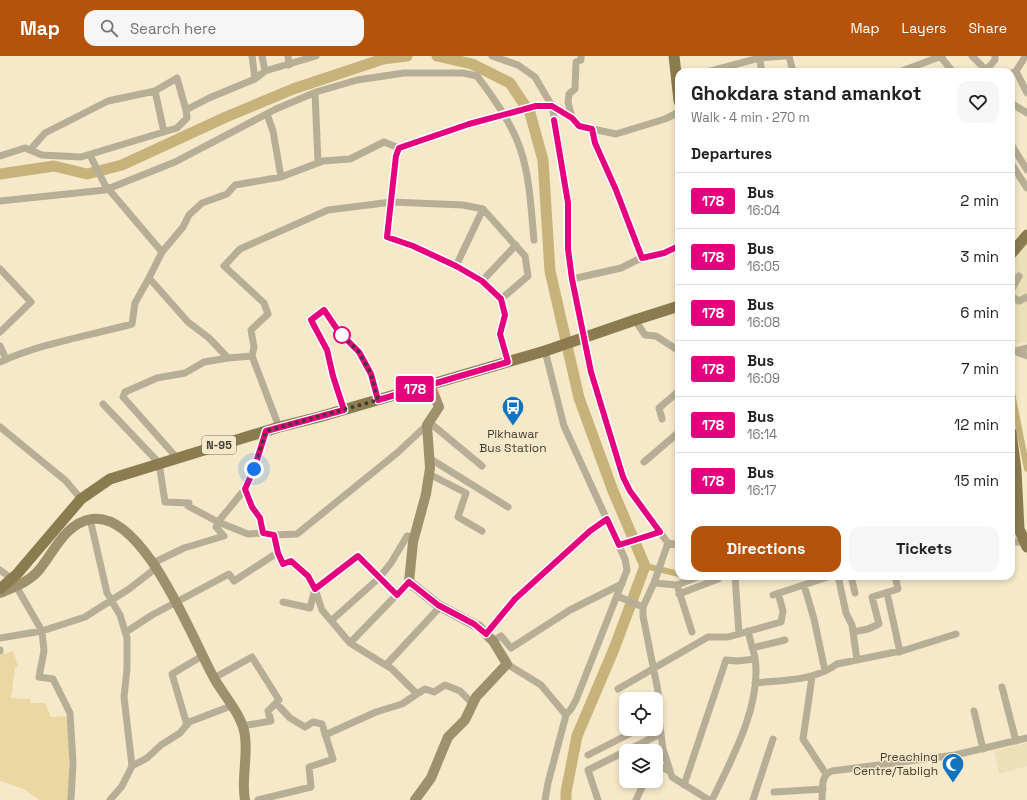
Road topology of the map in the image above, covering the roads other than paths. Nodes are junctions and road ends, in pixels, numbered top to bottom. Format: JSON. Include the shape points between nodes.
{"nodes":[{"id":1,"x":252,"y":56,"type":"edge"},
{"id":2,"x":262,"y":56,"type":"edge"},
{"id":3,"x":288,"y":56,"type":"edge"},
{"id":4,"x":316,"y":56,"type":"edge"},
{"id":5,"x":492,"y":56,"type":"edge"},
{"id":6,"x":581,"y":56,"type":"edge"},
{"id":7,"x":674,"y":56,"type":"edge"},
{"id":8,"x":785,"y":56,"type":"edge"},
{"id":9,"x":789,"y":56,"type":"edge"},
{"id":10,"x":941,"y":56,"type":"edge"},
{"id":11,"x":972,"y":56,"type":"edge"},
{"id":12,"x":995,"y":56,"type":"edge"},
{"id":13,"x":759,"y":57,"type":"edge"},
{"id":14,"x":1027,"y":57,"type":"edge"},
{"id":15,"x":289,"y":65,"type":"junction"},
{"id":16,"x":676,"y":68,"type":"edge"},
{"id":17,"x":721,"y":68,"type":"edge"},
{"id":18,"x":761,"y":68,"type":"edge"},
{"id":19,"x":792,"y":68,"type":"edge"},
{"id":20,"x":910,"y":68,"type":"edge"},
{"id":21,"x":951,"y":68,"type":"edge"},
{"id":22,"x":984,"y":68,"type":"edge"},
{"id":23,"x":989,"y":68,"type":"edge"},
{"id":24,"x":264,"y":71,"type":"junction"},
{"id":25,"x":1015,"y":72,"type":"edge"},
{"id":26,"x":1015,"y":75,"type":"edge"},
{"id":27,"x":255,"y":79,"type":"junction"},
{"id":28,"x":154,"y":91,"type":"junction"},
{"id":29,"x":315,"y":93,"type":"junction"},
{"id":30,"x":1027,"y":93,"type":"edge"},
{"id":31,"x":552,"y":106,"type":"junction"},
{"id":32,"x":1015,"y":106,"type":"edge"},
{"id":33,"x":186,"y":110,"type":"junction"},
{"id":34,"x":1027,"y":113,"type":"edge"},
{"id":35,"x":267,"y":114,"type":"junction"},
{"id":36,"x":675,"y":114,"type":"edge"},
{"id":37,"x":504,"y":115,"type":"junction"},
{"id":38,"x":572,"y":118,"type":"junction"},
{"id":39,"x":592,"y":129,"type":"junction"},
{"id":40,"x":164,"y":132,"type":"junction"},
{"id":41,"x":399,"y":148,"type":"junction"},
{"id":42,"x":30,"y":150,"type":"junction"},
{"id":43,"x":1015,"y":150,"type":"edge"},
{"id":44,"x":91,"y":155,"type":"junction"},
{"id":45,"x":0,"y":156,"type":"edge"},
{"id":46,"x":318,"y":163,"type":"junction"},
{"id":47,"x":1015,"y":169,"type":"edge"},
{"id":48,"x":1027,"y":170,"type":"edge"},
{"id":49,"x":281,"y":177,"type":"junction"},
{"id":50,"x":106,"y":187,"type":"junction"},
{"id":51,"x":1027,"y":188,"type":"edge"},
{"id":52,"x":0,"y":201,"type":"edge"},
{"id":53,"x":392,"y":202,"type":"junction"},
{"id":54,"x":483,"y":209,"type":"junction"},
{"id":55,"x":1027,"y":235,"type":"edge"},
{"id":56,"x":534,"y":240,"type":"dead end"},
{"id":57,"x":516,"y":245,"type":"junction"},
{"id":58,"x":675,"y":248,"type":"edge"},
{"id":59,"x":1015,"y":249,"type":"edge"},
{"id":60,"x":162,"y":252,"type":"junction"},
{"id":61,"x":642,"y":258,"type":"junction"},
{"id":62,"x":456,"y":266,"type":"junction"},
{"id":63,"x":0,"y":269,"type":"edge"},
{"id":64,"x":1020,"y":276,"type":"dead end"},
{"id":65,"x":149,"y":278,"type":"junction"},
{"id":66,"x":572,"y":279,"type":"junction"},
{"id":67,"x":482,"y":281,"type":"junction"},
{"id":68,"x":1015,"y":283,"type":"edge"},
{"id":69,"x":1027,"y":297,"type":"edge"},
{"id":70,"x":501,"y":299,"type":"junction"},
{"id":71,"x":1015,"y":299,"type":"edge"},
{"id":72,"x":675,"y":307,"type":"edge"},
{"id":73,"x":636,"y":320,"type":"junction"},
{"id":74,"x":0,"y":332,"type":"edge"},
{"id":75,"x":0,"y":346,"type":"edge"},
{"id":76,"x":675,"y":348,"type":"edge"},
{"id":77,"x":1027,"y":348,"type":"edge"},
{"id":78,"x":1015,"y":350,"type":"edge"},
{"id":79,"x":545,"y":351,"type":"junction"},
{"id":80,"x":1015,"y":352,"type":"edge"},
{"id":81,"x":252,"y":356,"type":"junction"},
{"id":82,"x":1027,"y":356,"type":"edge"},
{"id":83,"x":228,"y":358,"type":"junction"},
{"id":84,"x":3,"y":360,"type":"edge"},
{"id":85,"x":508,"y":362,"type":"junction"},
{"id":86,"x":430,"y":384,"type":"junction"},
{"id":87,"x":675,"y":395,"type":"edge"},
{"id":88,"x":378,"y":400,"type":"junction"},
{"id":89,"x":103,"y":404,"type":"dead end"},
{"id":90,"x":344,"y":410,"type":"junction"},
{"id":91,"x":662,"y":419,"type":"dead end"},
{"id":92,"x":428,"y":424,"type":"junction"},
{"id":93,"x":0,"y":427,"type":"edge"},
{"id":94,"x":279,"y":427,"type":"junction"},
{"id":95,"x":266,"y":431,"type":"junction"},
{"id":96,"x":675,"y":435,"type":"edge"},
{"id":97,"x":177,"y":458,"type":"junction"},
{"id":98,"x":429,"y":458,"type":"junction"},
{"id":99,"x":644,"y":462,"type":"dead end"},
{"id":100,"x":1015,"y":462,"type":"edge"},
{"id":101,"x":159,"y":463,"type":"junction"},
{"id":102,"x":482,"y":466,"type":"dead end"},
{"id":103,"x":429,"y":474,"type":"junction"},
{"id":104,"x":245,"y":489,"type":"junction"},
{"id":105,"x":81,"y":499,"type":"junction"},
{"id":106,"x":508,"y":507,"type":"dead end"},
{"id":107,"x":90,"y":519,"type":"junction"},
{"id":108,"x":607,"y":519,"type":"junction"},
{"id":109,"x":218,"y":522,"type":"junction"},
{"id":110,"x":1015,"y":528,"type":"edge"},
{"id":111,"x":482,"y":531,"type":"dead end"},
{"id":112,"x":659,"y":532,"type":"junction"},
{"id":113,"x":263,"y":533,"type":"junction"},
{"id":114,"x":274,"y":535,"type":"junction"},
{"id":115,"x":415,"y":537,"type":"junction"},
{"id":116,"x":668,"y":543,"type":"junction"},
{"id":117,"x":1015,"y":543,"type":"edge"},
{"id":118,"x":675,"y":544,"type":"edge"},
{"id":119,"x":1026,"y":544,"type":"edge"},
{"id":120,"x":621,"y":545,"type":"junction"},
{"id":121,"x":278,"y":553,"type":"junction"},
{"id":122,"x":154,"y":566,"type":"junction"},
{"id":123,"x":0,"y":570,"type":"edge"},
{"id":124,"x":380,"y":578,"type":"junction"},
{"id":125,"x":690,"y":580,"type":"edge"},
{"id":126,"x":718,"y":580,"type":"dead end"},
{"id":127,"x":735,"y":580,"type":"edge"},
{"id":128,"x":819,"y":580,"type":"edge"},
{"id":129,"x":839,"y":580,"type":"edge"},
{"id":130,"x":852,"y":580,"type":"edge"},
{"id":131,"x":896,"y":580,"type":"edge"},
{"id":132,"x":409,"y":582,"type":"junction"},
{"id":133,"x":14,"y":583,"type":"junction"},
{"id":134,"x":654,"y":583,"type":"junction"},
{"id":135,"x":622,"y":584,"type":"junction"},
{"id":136,"x":677,"y":585,"type":"junction"},
{"id":137,"x":804,"y":585,"type":"junction"},
{"id":138,"x":0,"y":589,"type":"edge"},
{"id":139,"x":315,"y":589,"type":"junction"},
{"id":140,"x":887,"y":592,"type":"junction"},
{"id":141,"x":0,"y":593,"type":"edge"},
{"id":142,"x":855,"y":593,"type":"dead end"},
{"id":143,"x":679,"y":594,"type":"junction"},
{"id":144,"x":397,"y":595,"type":"junction"},
{"id":145,"x":617,"y":596,"type":"junction"},
{"id":146,"x":111,"y":600,"type":"junction"},
{"id":147,"x":177,"y":602,"type":"junction"},
{"id":148,"x":283,"y":602,"type":"dead end"},
{"id":149,"x":440,"y":607,"type":"junction"},
{"id":150,"x":643,"y":607,"type":"junction"},
{"id":151,"x":332,"y":620,"type":"junction"},
{"id":152,"x":42,"y":631,"type":"junction"},
{"id":153,"x":748,"y":631,"type":"junction"},
{"id":154,"x":126,"y":632,"type":"junction"},
{"id":155,"x":692,"y":632,"type":"dead end"},
{"id":156,"x":853,"y":632,"type":"junction"},
{"id":157,"x":738,"y":634,"type":"junction"},
{"id":158,"x":956,"y":634,"type":"dead end"},
{"id":159,"x":0,"y":638,"type":"edge"},
{"id":160,"x":490,"y":638,"type":"junction"},
{"id":161,"x":785,"y":640,"type":"dead end"},
{"id":162,"x":350,"y":643,"type":"junction"},
{"id":163,"x":752,"y":648,"type":"junction"},
{"id":164,"x":900,"y":652,"type":"junction"},
{"id":165,"x":202,"y":656,"type":"junction"},
{"id":166,"x":755,"y":659,"type":"junction"},
{"id":167,"x":858,"y":660,"type":"junction"},
{"id":168,"x":507,"y":664,"type":"junction"},
{"id":169,"x":386,"y":665,"type":"junction"},
{"id":170,"x":654,"y":669,"type":"junction"},
{"id":171,"x":825,"y":671,"type":"junction"},
{"id":172,"x":812,"y":677,"type":"junction"},
{"id":173,"x":214,"y":678,"type":"junction"},
{"id":174,"x":755,"y":683,"type":"junction"},
{"id":175,"x":1002,"y":687,"type":"dead end"},
{"id":176,"x":618,"y":689,"type":"dead end"},
{"id":177,"x":658,"y":692,"type":"edge"},
{"id":178,"x":417,"y":694,"type":"junction"},
{"id":179,"x":276,"y":703,"type":"junction"},
{"id":180,"x":473,"y":704,"type":"junction"},
{"id":181,"x":231,"y":706,"type":"junction"},
{"id":182,"x":974,"y":711,"type":"dead end"},
{"id":183,"x":566,"y":715,"type":"junction"},
{"id":184,"x":187,"y":724,"type":"junction"},
{"id":185,"x":242,"y":726,"type":"junction"},
{"id":186,"x":325,"y":735,"type":"junction"},
{"id":187,"x":625,"y":736,"type":"edge"},
{"id":188,"x":656,"y":736,"type":"edge"},
{"id":189,"x":660,"y":736,"type":"edge"},
{"id":190,"x":1027,"y":738,"type":"edge"},
{"id":191,"x":773,"y":739,"type":"dead end"},
{"id":192,"x":1016,"y":740,"type":"junction"},
{"id":193,"x":640,"y":744,"type":"edge"},
{"id":194,"x":983,"y":749,"type":"junction"},
{"id":195,"x":619,"y":754,"type":"edge"},
{"id":196,"x":588,"y":755,"type":"dead end"},
{"id":197,"x":132,"y":766,"type":"junction"},
{"id":198,"x":663,"y":768,"type":"edge"},
{"id":199,"x":669,"y":772,"type":"junction"},
{"id":200,"x":826,"y":774,"type":"junction"},
{"id":201,"x":684,"y":785,"type":"junction"},
{"id":202,"x":641,"y":788,"type":"edge"},
{"id":203,"x":823,"y":790,"type":"junction"},
{"id":204,"x":774,"y":792,"type":"dead end"},
{"id":205,"x":71,"y":800,"type":"edge"},
{"id":206,"x":110,"y":800,"type":"edge"},
{"id":207,"x":245,"y":800,"type":"edge"},
{"id":208,"x":258,"y":800,"type":"edge"},
{"id":209,"x":415,"y":800,"type":"edge"},
{"id":210,"x":545,"y":800,"type":"edge"},
{"id":211,"x":598,"y":800,"type":"edge"},
{"id":212,"x":636,"y":800,"type":"edge"},
{"id":213,"x":711,"y":800,"type":"edge"},
{"id":214,"x":753,"y":800,"type":"edge"},
{"id":215,"x":822,"y":800,"type":"edge"}],
"edges":[{"from":1,"to":27,"type":"street"},
{"from":2,"to":24,"type":"street"},
{"from":3,"to":15,"type":"street"},
{"from":4,"to":15,"type":"street"},
{"from":5,"to":31,"type":"street","via":[[518,65],[535,77]]},
{"from":6,"to":38,"type":"street","via":[[581,60],[576,62],[575,89],[568,94]]},
{"from":7,"to":16,"type":"main road"},
{"from":8,"to":13,"type":"street"},
{"from":9,"to":19,"type":"street"},
{"from":10,"to":20,"type":"street"},
{"from":10,"to":21,"type":"street"},
{"from":11,"to":22,"type":"street"},
{"from":12,"to":23,"type":"street"},
{"from":13,"to":17,"type":"street"},
{"from":13,"to":18,"type":"street"},
{"from":14,"to":25,"type":"street"},
{"from":15,"to":24,"type":"street"},
{"from":24,"to":27,"type":"street"},
{"from":26,"to":30,"type":"street"},
{"from":27,"to":33,"type":"street"},
{"from":28,"to":33,"type":"street","via":[[177,78]]},
{"from":28,"to":40,"type":"street"},
{"from":28,"to":42,"type":"street","via":[[108,101],[45,133]]},
{"from":29,"to":35,"type":"street"},
{"from":29,"to":37,"type":"street","via":[[357,80],[386,75],[463,73],[477,76]]},
{"from":29,"to":46,"type":"street"},
{"from":31,"to":37,"type":"street","via":[[536,106]]},
{"from":31,"to":38,"type":"street"},
{"from":31,"to":66,"type":"street","via":[[568,203],[568,249]]},
{"from":32,"to":34,"type":"street"},
{"from":33,"to":40,"type":"street","via":[[187,118],[177,128]]},
{"from":35,"to":49,"type":"street","via":[[273,131]]},
{"from":35,"to":50,"type":"street","via":[[175,162]]},
{"from":36,"to":39,"type":"street","via":[[616,134]]},
{"from":37,"to":41,"type":"street"},
{"from":37,"to":56,"type":"street","via":[[520,148],[530,189]]},
{"from":38,"to":39,"type":"street","via":[[579,126]]},
{"from":39,"to":61,"type":"street","via":[[595,143]]},
{"from":40,"to":44,"type":"street"},
{"from":41,"to":46,"type":"street","via":[[384,142],[350,159]]},
{"from":41,"to":53,"type":"street"},
{"from":42,"to":44,"type":"street","via":[[42,155],[60,157]]},
{"from":42,"to":45,"type":"street","via":[[25,148]]},
{"from":43,"to":48,"type":"street"},
{"from":44,"to":50,"type":"street"},
{"from":46,"to":49,"type":"street"},
{"from":47,"to":51,"type":"street"},
{"from":49,"to":60,"type":"street","via":[[235,185],[227,194],[202,203],[189,215],[183,227]]},
{"from":50,"to":52,"type":"street","via":[[83,194],[31,196]]},
{"from":50,"to":60,"type":"street"},
{"from":53,"to":54,"type":"street","via":[[464,205]]},
{"from":53,"to":62,"type":"street","via":[[387,237]]},
{"from":53,"to":81,"type":"street","via":[[328,210],[240,249],[224,266],[264,303],[268,314],[251,330],[254,347]]},
{"from":54,"to":57,"type":"street"},
{"from":54,"to":62,"type":"street"},
{"from":55,"to":59,"type":"main road"},
{"from":57,"to":67,"type":"street"},
{"from":57,"to":70,"type":"street","via":[[525,256],[528,276]]},
{"from":58,"to":61,"type":"street"},
{"from":60,"to":65,"type":"street"},
{"from":61,"to":66,"type":"street","via":[[621,268]]},
{"from":62,"to":67,"type":"street"},
{"from":63,"to":74,"type":"street","via":[[31,302]]},
{"from":64,"to":68,"type":"street"},
{"from":65,"to":83,"type":"street","via":[[183,317]]},
{"from":65,"to":84,"type":"street","via":[[135,303],[132,324],[44,345]]},
{"from":66,"to":112,"type":"street","via":[[591,372],[615,455],[630,491]]},
{"from":67,"to":70,"type":"street"},
{"from":69,"to":71,"type":"street","via":[[1018,302]]},
{"from":70,"to":85,"type":"street","via":[[505,315],[500,334]]},
{"from":72,"to":73,"type":"main road","number":"N-95"},
{"from":73,"to":76,"type":"street","via":[[646,335],[656,336]]},
{"from":73,"to":79,"type":"main road","number":"N-95","bridge":true},
{"from":75,"to":84,"type":"street"},
{"from":77,"to":78,"type":"street"},
{"from":79,"to":85,"type":"main road","number":"N-95"},
{"from":79,"to":108,"type":"street","via":[[564,426]]},
{"from":80,"to":82,"type":"street"},
{"from":81,"to":83,"type":"street"},
{"from":81,"to":94,"type":"street"},
{"from":83,"to":97,"type":"street","via":[[204,362],[185,373],[157,378],[125,392],[123,397]]},
{"from":85,"to":86,"type":"main road","number":"N-95"},
{"from":86,"to":88,"type":"main road","number":"N-95"},
{"from":86,"to":92,"type":"street","via":[[439,407]]},
{"from":87,"to":91,"type":"street","via":[[660,408]]},
{"from":88,"to":90,"type":"main road","number":"N-95"},
{"from":88,"to":90,"type":"street","via":[[371,374],[359,352],[339,332],[324,310],[311,320],[327,350]]},
{"from":89,"to":101,"type":"street"},
{"from":90,"to":94,"type":"main road","number":"N-95"},
{"from":92,"to":98,"type":"street"},
{"from":92,"to":102,"type":"street"},
{"from":92,"to":114,"type":"street","via":[[397,453],[297,534]]},
{"from":93,"to":105,"type":"street","via":[[66,481]]},
{"from":94,"to":95,"type":"main road","number":"N-95"},
{"from":95,"to":97,"type":"main road","number":"N-95"},
{"from":95,"to":104,"type":"street"},
{"from":96,"to":99,"type":"street"},
{"from":97,"to":101,"type":"main road","number":"N-95"},
{"from":98,"to":103,"type":"street"},
{"from":98,"to":106,"type":"street"},
{"from":100,"to":110,"type":"main road"},
{"from":101,"to":105,"type":"main road","number":"N-95","via":[[110,479]]},
{"from":101,"to":109,"type":"street","via":[[166,502],[189,503],[188,506]]},
{"from":103,"to":111,"type":"street","via":[[466,493],[458,517]]},
{"from":103,"to":115,"type":"street"},
{"from":104,"to":109,"type":"street"},
{"from":104,"to":113,"type":"street","via":[[252,507],[260,518]]},
{"from":105,"to":133,"type":"main road","number":"N-95"},
{"from":107,"to":122,"type":"street","via":[[103,518],[114,522],[126,531]]},
{"from":107,"to":133,"type":"street","via":[[66,534],[39,571],[27,581]]},
{"from":107,"to":146,"type":"street","via":[[107,593]]},
{"from":108,"to":120,"type":"street"},
{"from":108,"to":160,"type":"street","via":[[590,531],[515,599]]},
{"from":109,"to":113,"type":"street","via":[[248,534]]},
{"from":109,"to":122,"type":"street","via":[[216,527],[224,536],[184,548]]},
{"from":110,"to":119,"type":"main road"},
{"from":112,"to":116,"type":"street"},
{"from":112,"to":120,"type":"street"},
{"from":113,"to":114,"type":"street"},
{"from":114,"to":121,"type":"street"},
{"from":115,"to":124,"type":"street","via":[[407,536]]},
{"from":115,"to":132,"type":"street"},
{"from":116,"to":118,"type":"street"},
{"from":116,"to":134,"type":"street"},
{"from":117,"to":119,"type":"street"},
{"from":120,"to":135,"type":"street","via":[[627,570]]},
{"from":121,"to":139,"type":"street","via":[[283,564],[291,561],[308,576]]},
{"from":121,"to":147,"type":"street","via":[[234,581],[229,574]]},
{"from":122,"to":146,"type":"street","via":[[129,589]]},
{"from":122,"to":147,"type":"street"},
{"from":123,"to":133,"type":"street"},
{"from":124,"to":139,"type":"street","via":[[358,556]]},
{"from":124,"to":144,"type":"street"},
{"from":124,"to":151,"type":"street"},
{"from":125,"to":136,"type":"street"},
{"from":126,"to":143,"type":"street"},
{"from":127,"to":157,"type":"street"},
{"from":128,"to":137,"type":"street"},
{"from":129,"to":156,"type":"street"},
{"from":130,"to":142,"type":"street"},
{"from":131,"to":140,"type":"street","via":[[898,589]]},
{"from":132,"to":144,"type":"street"},
{"from":132,"to":149,"type":"street"},
{"from":133,"to":138,"type":"main road","number":"N-95"},
{"from":133,"to":141,"type":"street"},
{"from":133,"to":152,"type":"street"},
{"from":134,"to":136,"type":"street"},
{"from":134,"to":150,"type":"street"},
{"from":135,"to":145,"type":"street"},
{"from":135,"to":160,"type":"street","via":[[570,610],[512,648],[501,636]]},
{"from":136,"to":143,"type":"street"},
{"from":137,"to":153,"type":"street","via":[[776,594],[783,611],[781,622]]},
{"from":137,"to":171,"type":"street"},
{"from":139,"to":148,"type":"street","via":[[310,608]]},
{"from":139,"to":151,"type":"street","via":[[322,610]]},
{"from":140,"to":156,"type":"street","via":[[872,597],[879,624]]},
{"from":140,"to":164,"type":"street"},
{"from":143,"to":155,"type":"street"},
{"from":144,"to":162,"type":"street"},
{"from":145,"to":150,"type":"street"},
{"from":145,"to":183,"type":"street","via":[[576,700]]},
{"from":146,"to":152,"type":"street","via":[[85,617]]},
{"from":146,"to":154,"type":"street"},
{"from":147,"to":154,"type":"street"},
{"from":147,"to":165,"type":"street"},
{"from":149,"to":160,"type":"street","via":[[474,624]]},
{"from":149,"to":169,"type":"street"},
{"from":150,"to":170,"type":"street"},
{"from":151,"to":162,"type":"street"},
{"from":152,"to":159,"type":"street"},
{"from":152,"to":205,"type":"street","via":[[44,651],[39,677],[53,679],[70,713],[73,763]]},
{"from":153,"to":157,"type":"street"},
{"from":153,"to":163,"type":"street"},
{"from":154,"to":197,"type":"street","via":[[127,669],[124,697]]},
{"from":156,"to":167,"type":"street"},
{"from":157,"to":170,"type":"street","via":[[708,637]]},
{"from":158,"to":164,"type":"street"},
{"from":160,"to":168,"type":"street"},
{"from":161,"to":163,"type":"street"},
{"from":162,"to":169,"type":"street"},
{"from":163,"to":166,"type":"street"},
{"from":164,"to":167,"type":"street"},
{"from":165,"to":173,"type":"street"},
{"from":165,"to":184,"type":"street","via":[[172,674]]},
{"from":166,"to":174,"type":"street"},
{"from":166,"to":201,"type":"street","via":[[726,660]]},
{"from":167,"to":171,"type":"street","via":[[837,664]]},
{"from":168,"to":180,"type":"street","via":[[476,697]]},
{"from":168,"to":183,"type":"street","via":[[541,685]]},
{"from":169,"to":178,"type":"street"},
{"from":170,"to":176,"type":"street"},
{"from":170,"to":177,"type":"street"},
{"from":171,"to":172,"type":"street"},
{"from":172,"to":174,"type":"street"},
{"from":172,"to":200,"type":"street","via":[[811,698],[803,739]]},
{"from":173,"to":179,"type":"street","via":[[252,657],[279,700]]},
{"from":173,"to":181,"type":"street"},
{"from":174,"to":213,"type":"street","via":[[750,710],[732,759]]},
{"from":175,"to":192,"type":"street"},
{"from":178,"to":180,"type":"street","via":[[425,689],[434,692],[445,685],[460,692]]},
{"from":178,"to":186,"type":"street","via":[[402,704],[376,712]]},
{"from":179,"to":185,"type":"street","via":[[268,711],[271,722]]},
{"from":179,"to":186,"type":"street","via":[[290,718],[305,727],[313,722],[322,724]]},
{"from":180,"to":209,"type":"street","via":[[465,720],[448,737],[431,778]]},
{"from":181,"to":184,"type":"street"},
{"from":181,"to":185,"type":"street"},
{"from":182,"to":194,"type":"street"},
{"from":183,"to":210,"type":"street"},
{"from":184,"to":197,"type":"street","via":[[180,733],[161,745],[148,758]]},
{"from":185,"to":207,"type":"street","via":[[245,737]]},
{"from":186,"to":208,"type":"street","via":[[333,759],[309,767],[311,787]]},
{"from":187,"to":196,"type":"street"},
{"from":188,"to":193,"type":"street"},
{"from":189,"to":199,"type":"street"},
{"from":190,"to":192,"type":"street"},
{"from":191,"to":214,"type":"street"},
{"from":192,"to":194,"type":"street"},
{"from":194,"to":200,"type":"street","via":[[832,771]]},
{"from":195,"to":211,"type":"street","via":[[588,770]]},
{"from":197,"to":206,"type":"street","via":[[122,786]]},
{"from":198,"to":199,"type":"street"},
{"from":199,"to":201,"type":"street"},
{"from":200,"to":203,"type":"street"},
{"from":201,"to":213,"type":"street"},
{"from":202,"to":212,"type":"street"},
{"from":203,"to":204,"type":"street"},
{"from":203,"to":215,"type":"street"}]}
